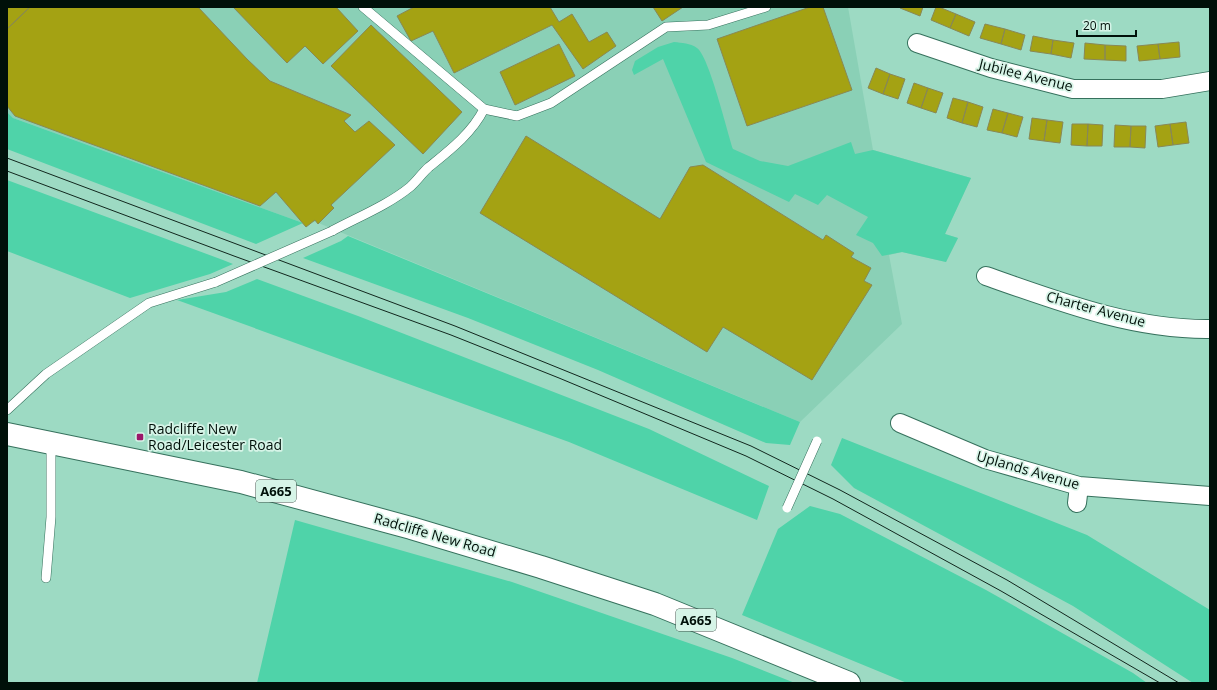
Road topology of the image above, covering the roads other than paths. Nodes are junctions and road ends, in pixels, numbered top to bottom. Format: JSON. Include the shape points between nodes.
{"nodes":[{"id":1,"x":363,"y":7,"type":"edge"},
{"id":2,"x":766,"y":7,"type":"edge"},
{"id":3,"x":917,"y":43,"type":"dead end"},
{"id":4,"x":1210,"y":80,"type":"edge"},
{"id":5,"x":484,"y":109,"type":"junction"},
{"id":6,"x":986,"y":276,"type":"dead end"},
{"id":7,"x":1210,"y":329,"type":"edge"},
{"id":8,"x":7,"y":410,"type":"edge"},
{"id":9,"x":900,"y":423,"type":"dead end"},
{"id":10,"x":7,"y":434,"type":"edge"},
{"id":11,"x":817,"y":441,"type":"dead end"},
{"id":12,"x":51,"y":443,"type":"junction"},
{"id":13,"x":1210,"y":496,"type":"edge"},
{"id":14,"x":787,"y":508,"type":"dead end"},
{"id":15,"x":46,"y":578,"type":"dead end"},
{"id":16,"x":849,"y":683,"type":"edge"}],
"edges":[{"from":1,"to":5,"type":"lane"},
{"from":2,"to":5,"type":"lane","via":[[708,25],[666,27],[551,103],[516,116]]},
{"from":3,"to":4,"type":"street","name":"Jubilee Avenue","via":[[990,68],[1073,89],[1162,89]]},
{"from":5,"to":8,"type":"lane","bridge":true,"via":[[478,121],[452,149],[422,173],[411,186],[386,203],[332,231],[216,282],[149,303],[46,374]]},
{"from":6,"to":7,"type":"street","name":"Charter Avenue","via":[[1070,305],[1132,321],[1185,329]]},
{"from":9,"to":13,"type":"street","name":"Uplands Avenue","via":[[1078,494]]},
{"from":10,"to":12,"type":"main road","name":"Radcliffe New Road","number":"A665"},
{"from":11,"to":14,"type":"lane","bridge":true},
{"from":12,"to":15,"type":"lane"},
{"from":12,"to":16,"type":"main road","name":"Radcliffe New Road","number":"A665","via":[[241,482],[411,528],[541,567],[655,604]]}]}
